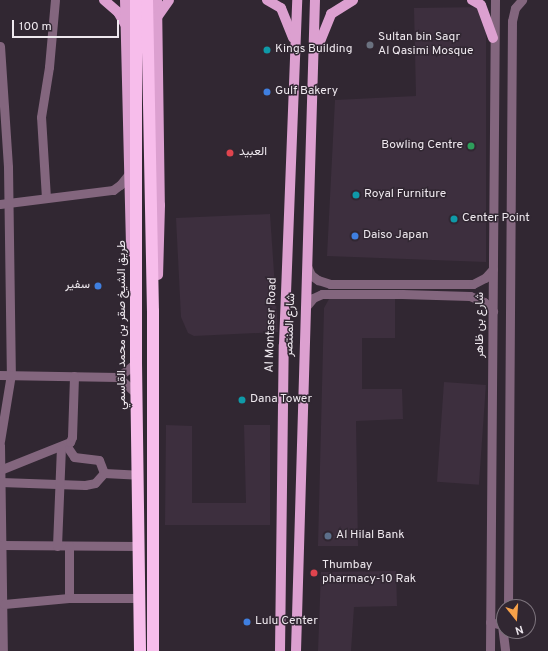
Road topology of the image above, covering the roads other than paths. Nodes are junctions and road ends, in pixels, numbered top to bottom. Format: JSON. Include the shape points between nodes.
{"nodes":[{"id":1,"x":55,"y":0,"type":"edge"},
{"id":2,"x":104,"y":0,"type":"edge"},
{"id":3,"x":125,"y":0,"type":"edge"},
{"id":4,"x":136,"y":0,"type":"edge"},
{"id":5,"x":148,"y":0,"type":"edge"},
{"id":6,"x":157,"y":0,"type":"edge"},
{"id":7,"x":170,"y":0,"type":"edge"},
{"id":8,"x":267,"y":0,"type":"edge"},
{"id":9,"x":297,"y":0,"type":"edge"},
{"id":10,"x":315,"y":0,"type":"edge"},
{"id":11,"x":353,"y":0,"type":"edge"},
{"id":12,"x":472,"y":0,"type":"edge"},
{"id":13,"x":495,"y":0,"type":"edge"},
{"id":14,"x":522,"y":0,"type":"edge"},
{"id":15,"x":148,"y":20,"type":"junction"},
{"id":16,"x":126,"y":26,"type":"junction"},
{"id":17,"x":493,"y":38,"type":"junction"},
{"id":18,"x":295,"y":44,"type":"junction"},
{"id":19,"x":0,"y":46,"type":"edge"},
{"id":20,"x":313,"y":58,"type":"junction"},
{"id":21,"x":128,"y":175,"type":"junction"},
{"id":22,"x":493,"y":177,"type":"junction"},
{"id":23,"x":113,"y":190,"type":"junction"},
{"id":24,"x":46,"y":198,"type":"junction"},
{"id":25,"x":128,"y":199,"type":"junction"},
{"id":26,"x":4,"y":203,"type":"edge"},
{"id":27,"x":509,"y":206,"type":"junction"},
{"id":28,"x":306,"y":263,"type":"junction"},
{"id":29,"x":493,"y":269,"type":"junction"},
{"id":30,"x":330,"y":284,"type":"junction"},
{"id":31,"x":473,"y":284,"type":"junction"},
{"id":32,"x":327,"y":294,"type":"junction"},
{"id":33,"x":470,"y":296,"type":"junction"},
{"id":34,"x":305,"y":308,"type":"junction"},
{"id":35,"x":136,"y":310,"type":"junction"},
{"id":36,"x":493,"y":311,"type":"junction"},
{"id":37,"x":136,"y":363,"type":"junction"},
{"id":38,"x":11,"y":374,"type":"junction"},
{"id":39,"x":0,"y":375,"type":"edge"},
{"id":40,"x":74,"y":376,"type":"junction"},
{"id":41,"x":118,"y":377,"type":"junction"},
{"id":42,"x":136,"y":393,"type":"junction"},
{"id":43,"x":0,"y":441,"type":"edge"},
{"id":44,"x":0,"y":445,"type":"edge"},
{"id":45,"x":64,"y":446,"type":"junction"},
{"id":46,"x":0,"y":469,"type":"edge"},
{"id":47,"x":104,"y":473,"type":"junction"},
{"id":48,"x":138,"y":475,"type":"junction"},
{"id":49,"x":1,"y":482,"type":"edge"},
{"id":50,"x":59,"y":484,"type":"junction"},
{"id":51,"x":2,"y":545,"type":"junction"},
{"id":52,"x":57,"y":546,"type":"junction"},
{"id":53,"x":70,"y":546,"type":"junction"},
{"id":54,"x":140,"y":546,"type":"junction"},
{"id":55,"x":1,"y":562,"type":"edge"},
{"id":56,"x":2,"y":591,"type":"edge"},
{"id":57,"x":69,"y":598,"type":"junction"},
{"id":58,"x":140,"y":598,"type":"junction"},
{"id":59,"x":508,"y":599,"type":"edge"},
{"id":60,"x":4,"y":604,"type":"junction"},
{"id":61,"x":490,"y":622,"type":"junction"},
{"id":62,"x":507,"y":639,"type":"edge"},
{"id":63,"x":3,"y":651,"type":"edge"},
{"id":64,"x":140,"y":651,"type":"edge"},
{"id":65,"x":153,"y":651,"type":"edge"},
{"id":66,"x":280,"y":651,"type":"edge"},
{"id":67,"x":296,"y":651,"type":"edge"},
{"id":68,"x":490,"y":651,"type":"edge"},
{"id":69,"x":506,"y":651,"type":"edge"}],
"edges":[{"from":1,"to":24,"type":"street","via":[[49,67],[41,117]]},
{"from":2,"to":16,"type":"main road","via":[[118,12]]},
{"from":3,"to":16,"type":"main road"},
{"from":4,"to":15,"type":"highway","name":"طريق الشيخ صقر بن محمد القاسمي"},
{"from":5,"to":15,"type":"highway","name":"طريق الشيخ صقر بن محمد القاسمي"},
{"from":6,"to":15,"type":"main road"},
{"from":7,"to":15,"type":"main road"},
{"from":8,"to":18,"type":"main road","via":[[281,8]]},
{"from":9,"to":18,"type":"main road","name":"Al Montaser Road"},
{"from":10,"to":20,"type":"main road","name":"شارع المنتصر"},
{"from":11,"to":20,"type":"main road","via":[[331,14]]},
{"from":12,"to":17,"type":"main road","via":[[481,5]]},
{"from":13,"to":17,"type":"street","name":"شارع بن ظاهر"},
{"from":14,"to":27,"type":"street","via":[[515,8],[512,21]]},
{"from":15,"to":35,"type":"highway","name":"طريق الشيخ صقر بن محمد القاسمي"},
{"from":15,"to":65,"type":"highway","name":"طريق الشيخ صقر بن محمد القاسمي","via":[[153,311]]},
{"from":16,"to":21,"type":"main road"},
{"from":17,"to":22,"type":"street","name":"شارع بن ظاهر"},
{"from":18,"to":66,"type":"main road","name":"Al Montaser Road","via":[[284,345]]},
{"from":19,"to":26,"type":"street","via":[[8,167]]},
{"from":20,"to":28,"type":"main road","name":"شارع المنتصر"},
{"from":21,"to":23,"type":"street"},
{"from":21,"to":25,"type":"main road"},
{"from":22,"to":27,"type":"street","via":[[498,168],[504,169]]},
{"from":22,"to":29,"type":"street","name":"شارع بن ظاهر"},
{"from":23,"to":24,"type":"street"},
{"from":23,"to":25,"type":"street"},
{"from":24,"to":26,"type":"street"},
{"from":25,"to":35,"type":"main road"},
{"from":26,"to":38,"type":"street"},
{"from":27,"to":59,"type":"street"},
{"from":28,"to":30,"type":"street","via":[[310,275]]},
{"from":28,"to":34,"type":"main road","name":"شارع المنتصر"},
{"from":29,"to":31,"type":"street","via":[[485,278]]},
{"from":29,"to":36,"type":"street","name":"شارع بن ظاهر"},
{"from":30,"to":31,"type":"street"},
{"from":30,"to":32,"type":"street","via":[[325,291]]},
{"from":31,"to":33,"type":"street","via":[[476,292]]},
{"from":32,"to":33,"type":"street"},
{"from":32,"to":34,"type":"street","via":[[313,298]]},
{"from":33,"to":36,"type":"street","via":[[484,302]]},
{"from":34,"to":67,"type":"main road","name":"شارع المنتصر"},
{"from":35,"to":37,"type":"highway","name":"طريق الشيخ صقر بن محمد القاسمي"},
{"from":36,"to":61,"type":"street","name":"شارع بن ظاهر"},
{"from":37,"to":41,"type":"street"},
{"from":37,"to":42,"type":"highway","name":"طريق الشيخ صقر بن محمد القاسمي"},
{"from":38,"to":39,"type":"street"},
{"from":38,"to":40,"type":"street"},
{"from":38,"to":43,"type":"street"},
{"from":40,"to":41,"type":"street"},
{"from":40,"to":45,"type":"street","via":[[72,437]]},
{"from":41,"to":42,"type":"street"},
{"from":42,"to":48,"type":"highway","name":"طريق الشيخ صقر بن محمد القاسمي"},
{"from":44,"to":46,"type":"street"},
{"from":45,"to":46,"type":"street"},
{"from":45,"to":47,"type":"street","via":[[74,457],[99,460]]},
{"from":45,"to":50,"type":"street"},
{"from":46,"to":49,"type":"street"},
{"from":47,"to":48,"type":"street"},
{"from":47,"to":50,"type":"street","via":[[95,482]]},
{"from":48,"to":54,"type":"highway","name":"طريق الشيخ صقر بن محمد القاسمي"},
{"from":49,"to":50,"type":"street"},
{"from":49,"to":51,"type":"street"},
{"from":50,"to":52,"type":"street"},
{"from":51,"to":52,"type":"street"},
{"from":51,"to":55,"type":"street"},
{"from":52,"to":53,"type":"street"},
{"from":53,"to":54,"type":"street"},
{"from":53,"to":57,"type":"street"},
{"from":54,"to":58,"type":"highway","name":"طريق الشيخ صقر بن محمد القاسمي"},
{"from":55,"to":56,"type":"street"},
{"from":56,"to":60,"type":"street"},
{"from":57,"to":58,"type":"street"},
{"from":57,"to":60,"type":"street"},
{"from":58,"to":64,"type":"highway","name":"طريق الشيخ صقر بن محمد القاسمي"},
{"from":60,"to":63,"type":"street"},
{"from":61,"to":68,"type":"street","name":"شارع بن ظاهر"},
{"from":61,"to":69,"type":"street","via":[[502,625]]},
{"from":62,"to":69,"type":"street"}]}
